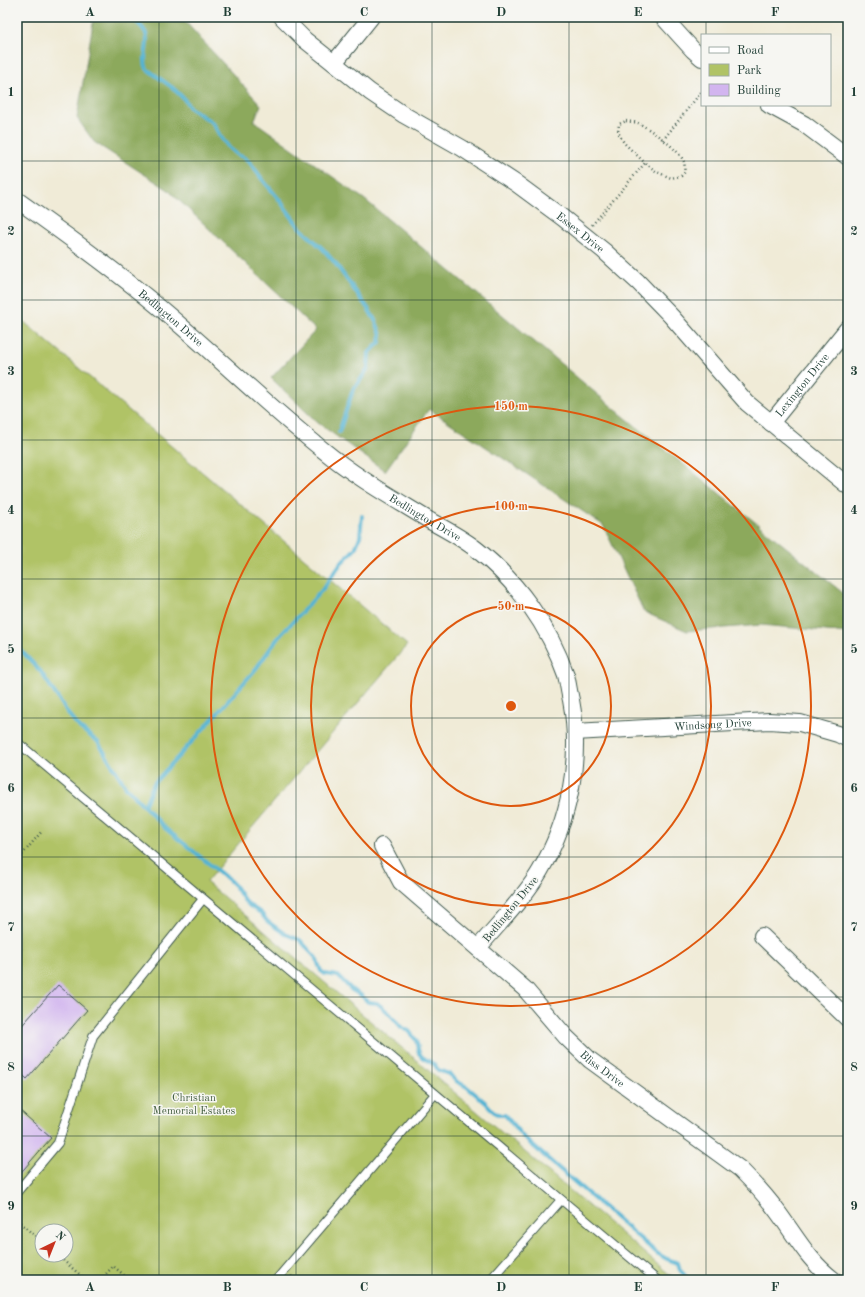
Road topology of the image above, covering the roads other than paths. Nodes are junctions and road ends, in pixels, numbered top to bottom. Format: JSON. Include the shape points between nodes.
{"nodes":[{"id":1,"x":282,"y":17,"type":"edge"},
{"id":2,"x":371,"y":17,"type":"edge"},
{"id":3,"x":663,"y":17,"type":"edge"},
{"id":4,"x":701,"y":57,"type":"edge"},
{"id":5,"x":334,"y":63,"type":"junction"},
{"id":6,"x":771,"y":106,"type":"edge"},
{"id":7,"x":848,"y":157,"type":"edge"},
{"id":8,"x":17,"y":200,"type":"edge"},
{"id":9,"x":848,"y":328,"type":"edge"},
{"id":10,"x":771,"y":423,"type":"junction"},
{"id":11,"x":848,"y":486,"type":"edge"},
{"id":12,"x":575,"y":732,"type":"junction"},
{"id":13,"x":848,"y":739,"type":"edge"},
{"id":14,"x":17,"y":742,"type":"edge"},
{"id":15,"x":382,"y":846,"type":"dead end"},
{"id":16,"x":203,"y":899,"type":"junction"},
{"id":17,"x":762,"y":936,"type":"dead end"},
{"id":18,"x":478,"y":948,"type":"junction"},
{"id":19,"x":848,"y":1019,"type":"edge"},
{"id":20,"x":436,"y":1094,"type":"junction"},
{"id":21,"x":17,"y":1192,"type":"edge"},
{"id":22,"x":561,"y":1200,"type":"junction"},
{"id":23,"x":276,"y":1280,"type":"edge"},
{"id":24,"x":490,"y":1280,"type":"edge"},
{"id":25,"x":657,"y":1280,"type":"edge"},
{"id":26,"x":834,"y":1280,"type":"edge"}],
"edges":[{"from":1,"to":5,"type":"street","name":"Essex Drive"},
{"from":2,"to":5,"type":"street"},
{"from":3,"to":4,"type":"street"},
{"from":5,"to":10,"type":"street","name":"Essex Drive","via":[[404,115],[518,184],[584,234],[672,316],[747,403]]},
{"from":6,"to":7,"type":"street","via":[[804,124]]},
{"from":8,"to":12,"type":"street","name":"Bedlington Drive","via":[[164,311],[338,462],[474,547],[497,567],[537,615],[555,647],[566,677]]},
{"from":9,"to":10,"type":"street","name":"Lexington Drive"},
{"from":10,"to":11,"type":"street","name":"Essex Drive"},
{"from":12,"to":13,"type":"street","name":"Windsong Drive","via":[[769,721],[800,723]]},
{"from":12,"to":18,"type":"street","name":"Bedlington Drive","via":[[573,777],[558,834],[540,872]]},
{"from":14,"to":16,"type":"lane"},
{"from":15,"to":18,"type":"street","name":"Bliss Drive","via":[[401,882]]},
{"from":16,"to":20,"type":"lane"},
{"from":16,"to":21,"type":"lane","via":[[93,1036],[58,1143]]},
{"from":17,"to":19,"type":"street"},
{"from":18,"to":26,"type":"street","name":"Bliss Drive","via":[[525,989],[566,1037],[590,1060],[740,1169],[762,1191],[808,1254]]},
{"from":20,"to":22,"type":"lane"},
{"from":20,"to":23,"type":"lane"},
{"from":22,"to":24,"type":"lane"},
{"from":22,"to":25,"type":"lane"}]}
